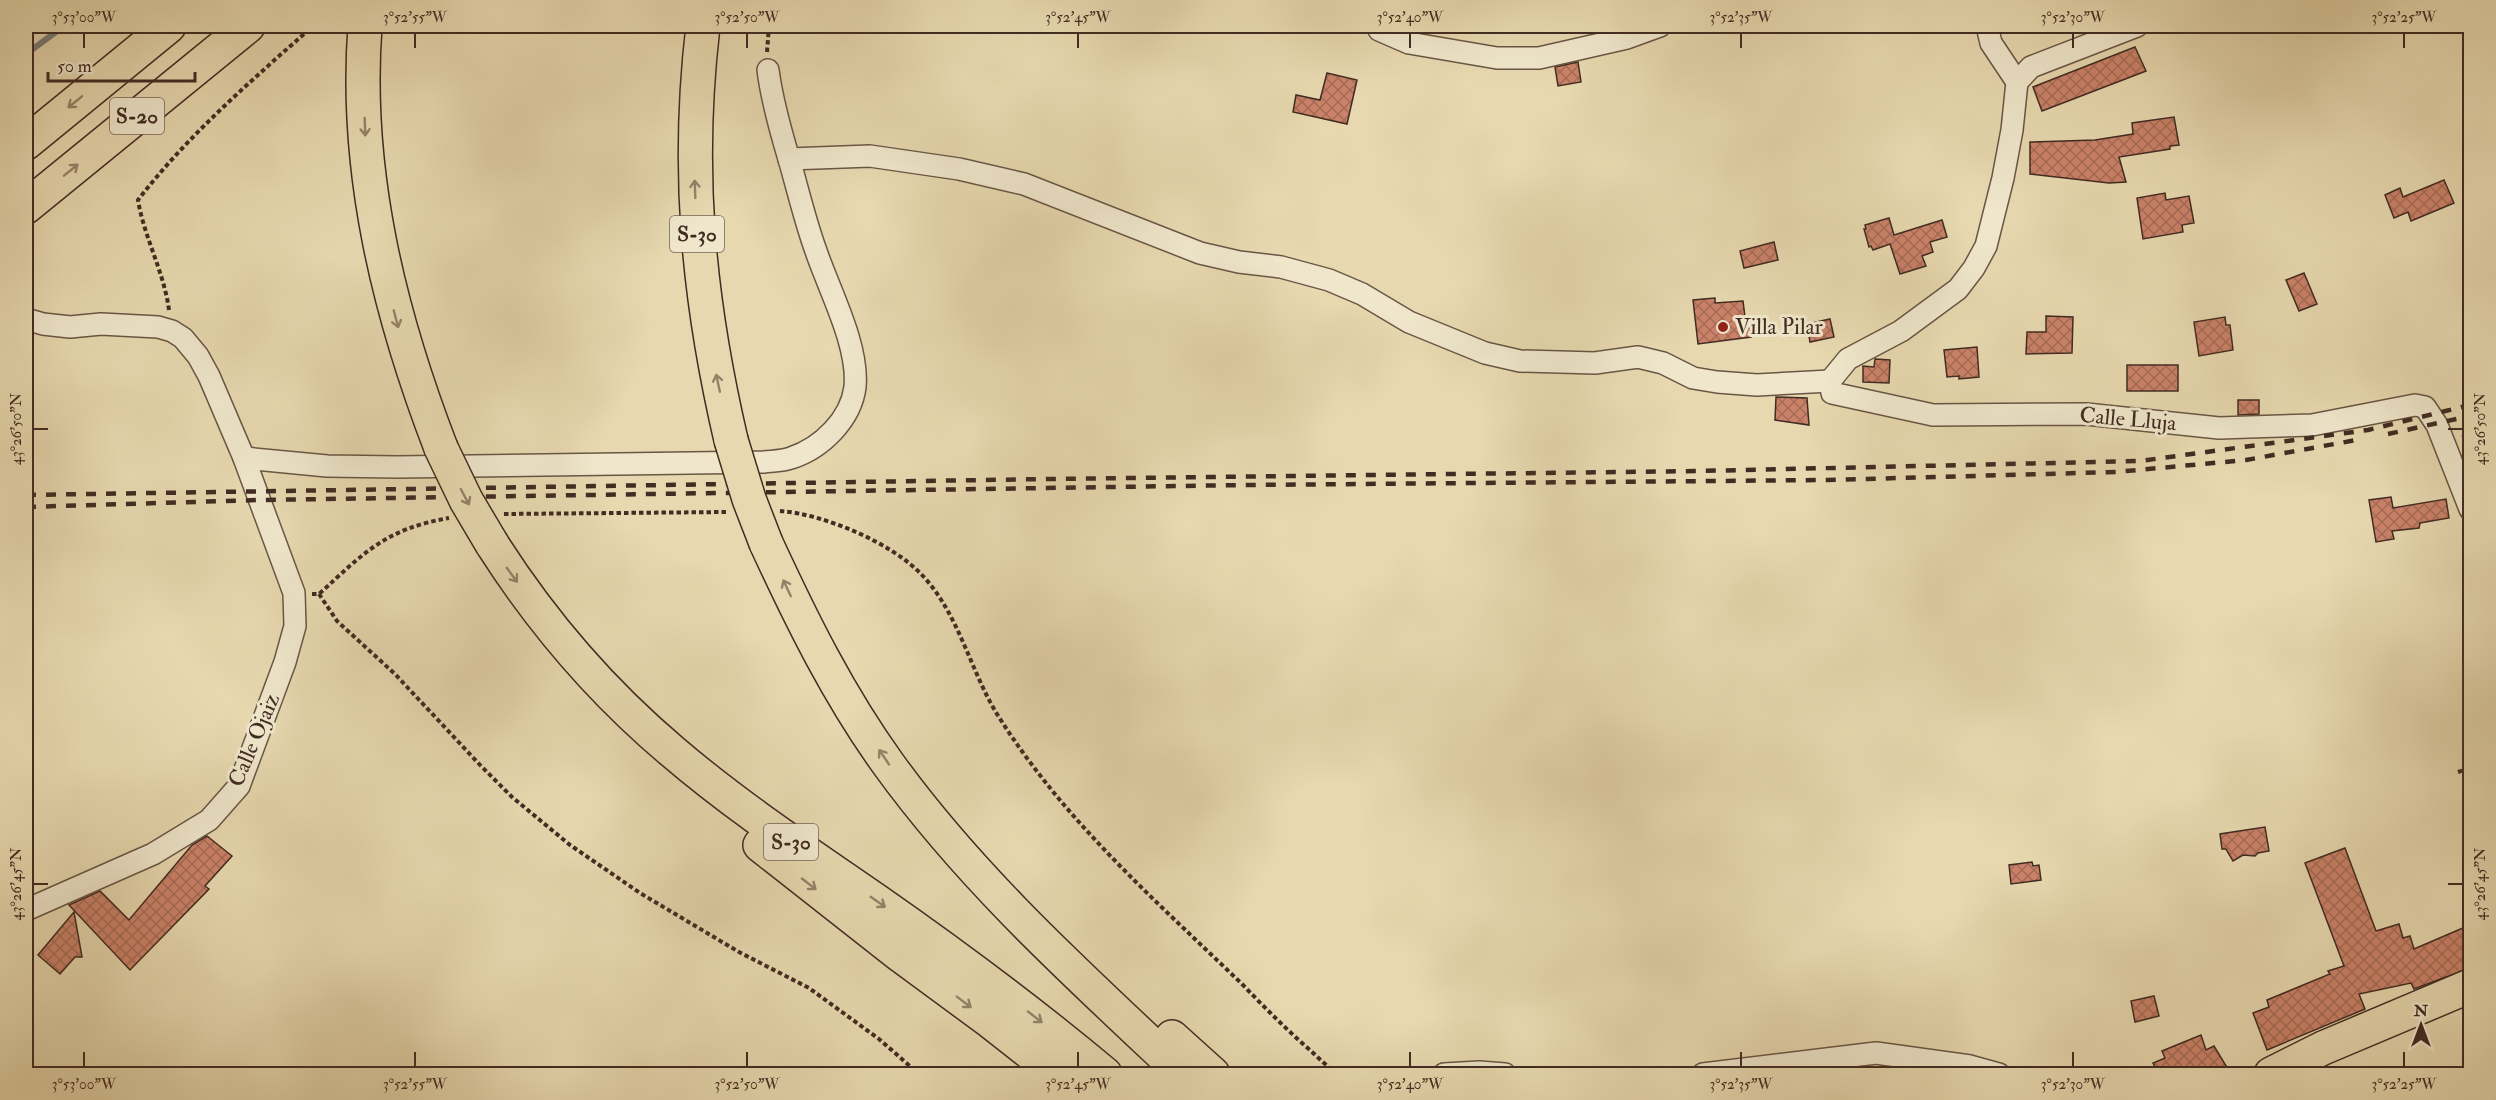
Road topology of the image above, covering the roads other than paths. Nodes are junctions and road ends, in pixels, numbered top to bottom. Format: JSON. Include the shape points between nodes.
{"nodes":[{"id":1,"x":169,"y":26,"type":"edge"},
{"id":2,"x":248,"y":26,"type":"edge"},
{"id":3,"x":365,"y":26,"type":"edge"},
{"id":4,"x":702,"y":26,"type":"edge"},
{"id":5,"x":1377,"y":26,"type":"edge"},
{"id":6,"x":1660,"y":26,"type":"edge"},
{"id":7,"x":1987,"y":26,"type":"edge"},
{"id":8,"x":2136,"y":26,"type":"edge"},
{"id":9,"x":768,"y":70,"type":"dead end"},
{"id":10,"x":2017,"y":82,"type":"junction"},
{"id":11,"x":26,"y":143,"type":"edge"},
{"id":12,"x":789,"y":159,"type":"junction"},
{"id":13,"x":26,"y":207,"type":"edge"},
{"id":14,"x":26,"y":319,"type":"edge"},
{"id":15,"x":1830,"y":381,"type":"junction"},
{"id":16,"x":244,"y":458,"type":"junction"},
{"id":17,"x":2470,"y":509,"type":"edge"},
{"id":18,"x":534,"y":604,"type":"junction"},
{"id":19,"x":919,"y":804,"type":"junction"},
{"id":20,"x":26,"y":910,"type":"edge"},
{"id":21,"x":2470,"y":986,"type":"edge"},
{"id":22,"x":1057,"y":1074,"type":"edge"},
{"id":23,"x":1105,"y":1074,"type":"edge"},
{"id":24,"x":1183,"y":1074,"type":"edge"},
{"id":25,"x":1213,"y":1074,"type":"edge"},
{"id":26,"x":1444,"y":1074,"type":"edge"},
{"id":27,"x":1506,"y":1074,"type":"edge"},
{"id":28,"x":1703,"y":1074,"type":"edge"},
{"id":29,"x":1999,"y":1074,"type":"edge"},
{"id":30,"x":2271,"y":1074,"type":"edge"}],
"edges":[{"from":1,"to":11,"type":"highway","number":"S-20","one_way":true},
{"from":13,"to":2,"type":"highway","number":"S-20","one_way":true},
{"from":3,"to":18,"type":"highway","number":"S-30","one_way":true,"bridge":true,"via":[[367,155],[379,244],[400,333],[441,448],[466,500]]},
{"from":19,"to":4,"type":"highway","number":"S-30","one_way":true,"bridge":true,"via":[[889,765],[810,637],[766,543],[732,440],[712,354],[698,255],[694,146]]},
{"from":5,"to":6,"type":"street","via":[[1409,43],[1497,58],[1539,58],[1627,38]]},
{"from":7,"to":10,"type":"street","via":[[1991,43]]},
{"from":8,"to":10,"type":"street","via":[[2031,67]]},
{"from":9,"to":12,"type":"street","via":[[773,105]]},
{"from":10,"to":15,"type":"street","via":[[2003,178],[1986,246],[1974,268],[1958,289],[1901,331],[1848,359]]},
{"from":12,"to":15,"type":"street","via":[[870,156],[1014,182],[1200,253],[1329,280],[1409,322],[1485,352],[1520,361],[1595,363],[1638,357],[1693,378],[1717,382],[1757,385]]},
{"from":12,"to":16,"type":"street","via":[[855,371],[852,402],[844,417],[810,450],[764,462],[397,467],[327,466]]},
{"from":14,"to":16,"type":"street","name":"Calle Ojaiz","via":[[70,327],[158,327],[183,338],[209,376]]},
{"from":15,"to":17,"type":"street","name":"Calle Lluja","via":[[1832,393],[1933,415],[2086,414],[2219,428],[2312,425],[2415,405],[2425,407],[2432,416]]},
{"from":16,"to":20,"type":"street","name":"Calle Ojaiz","via":[[294,593],[295,626],[238,786],[209,820],[153,854]]},
{"from":18,"to":22,"type":"highway","one_way":true,"via":[[609,704],[651,751],[694,790],[891,948]]},
{"from":18,"to":23,"type":"highway","number":"S-30","one_way":true,"via":[[599,681],[687,764],[988,981]]},
{"from":19,"to":24,"type":"highway","number":"S-30","via":[[1018,916]]},
{"from":19,"to":25,"type":"highway"},
{"from":21,"to":30,"type":"highway"},
{"from":26,"to":27,"type":"street"},
{"from":28,"to":29,"type":"street","via":[[1876,1053],[1970,1066]]}]}
